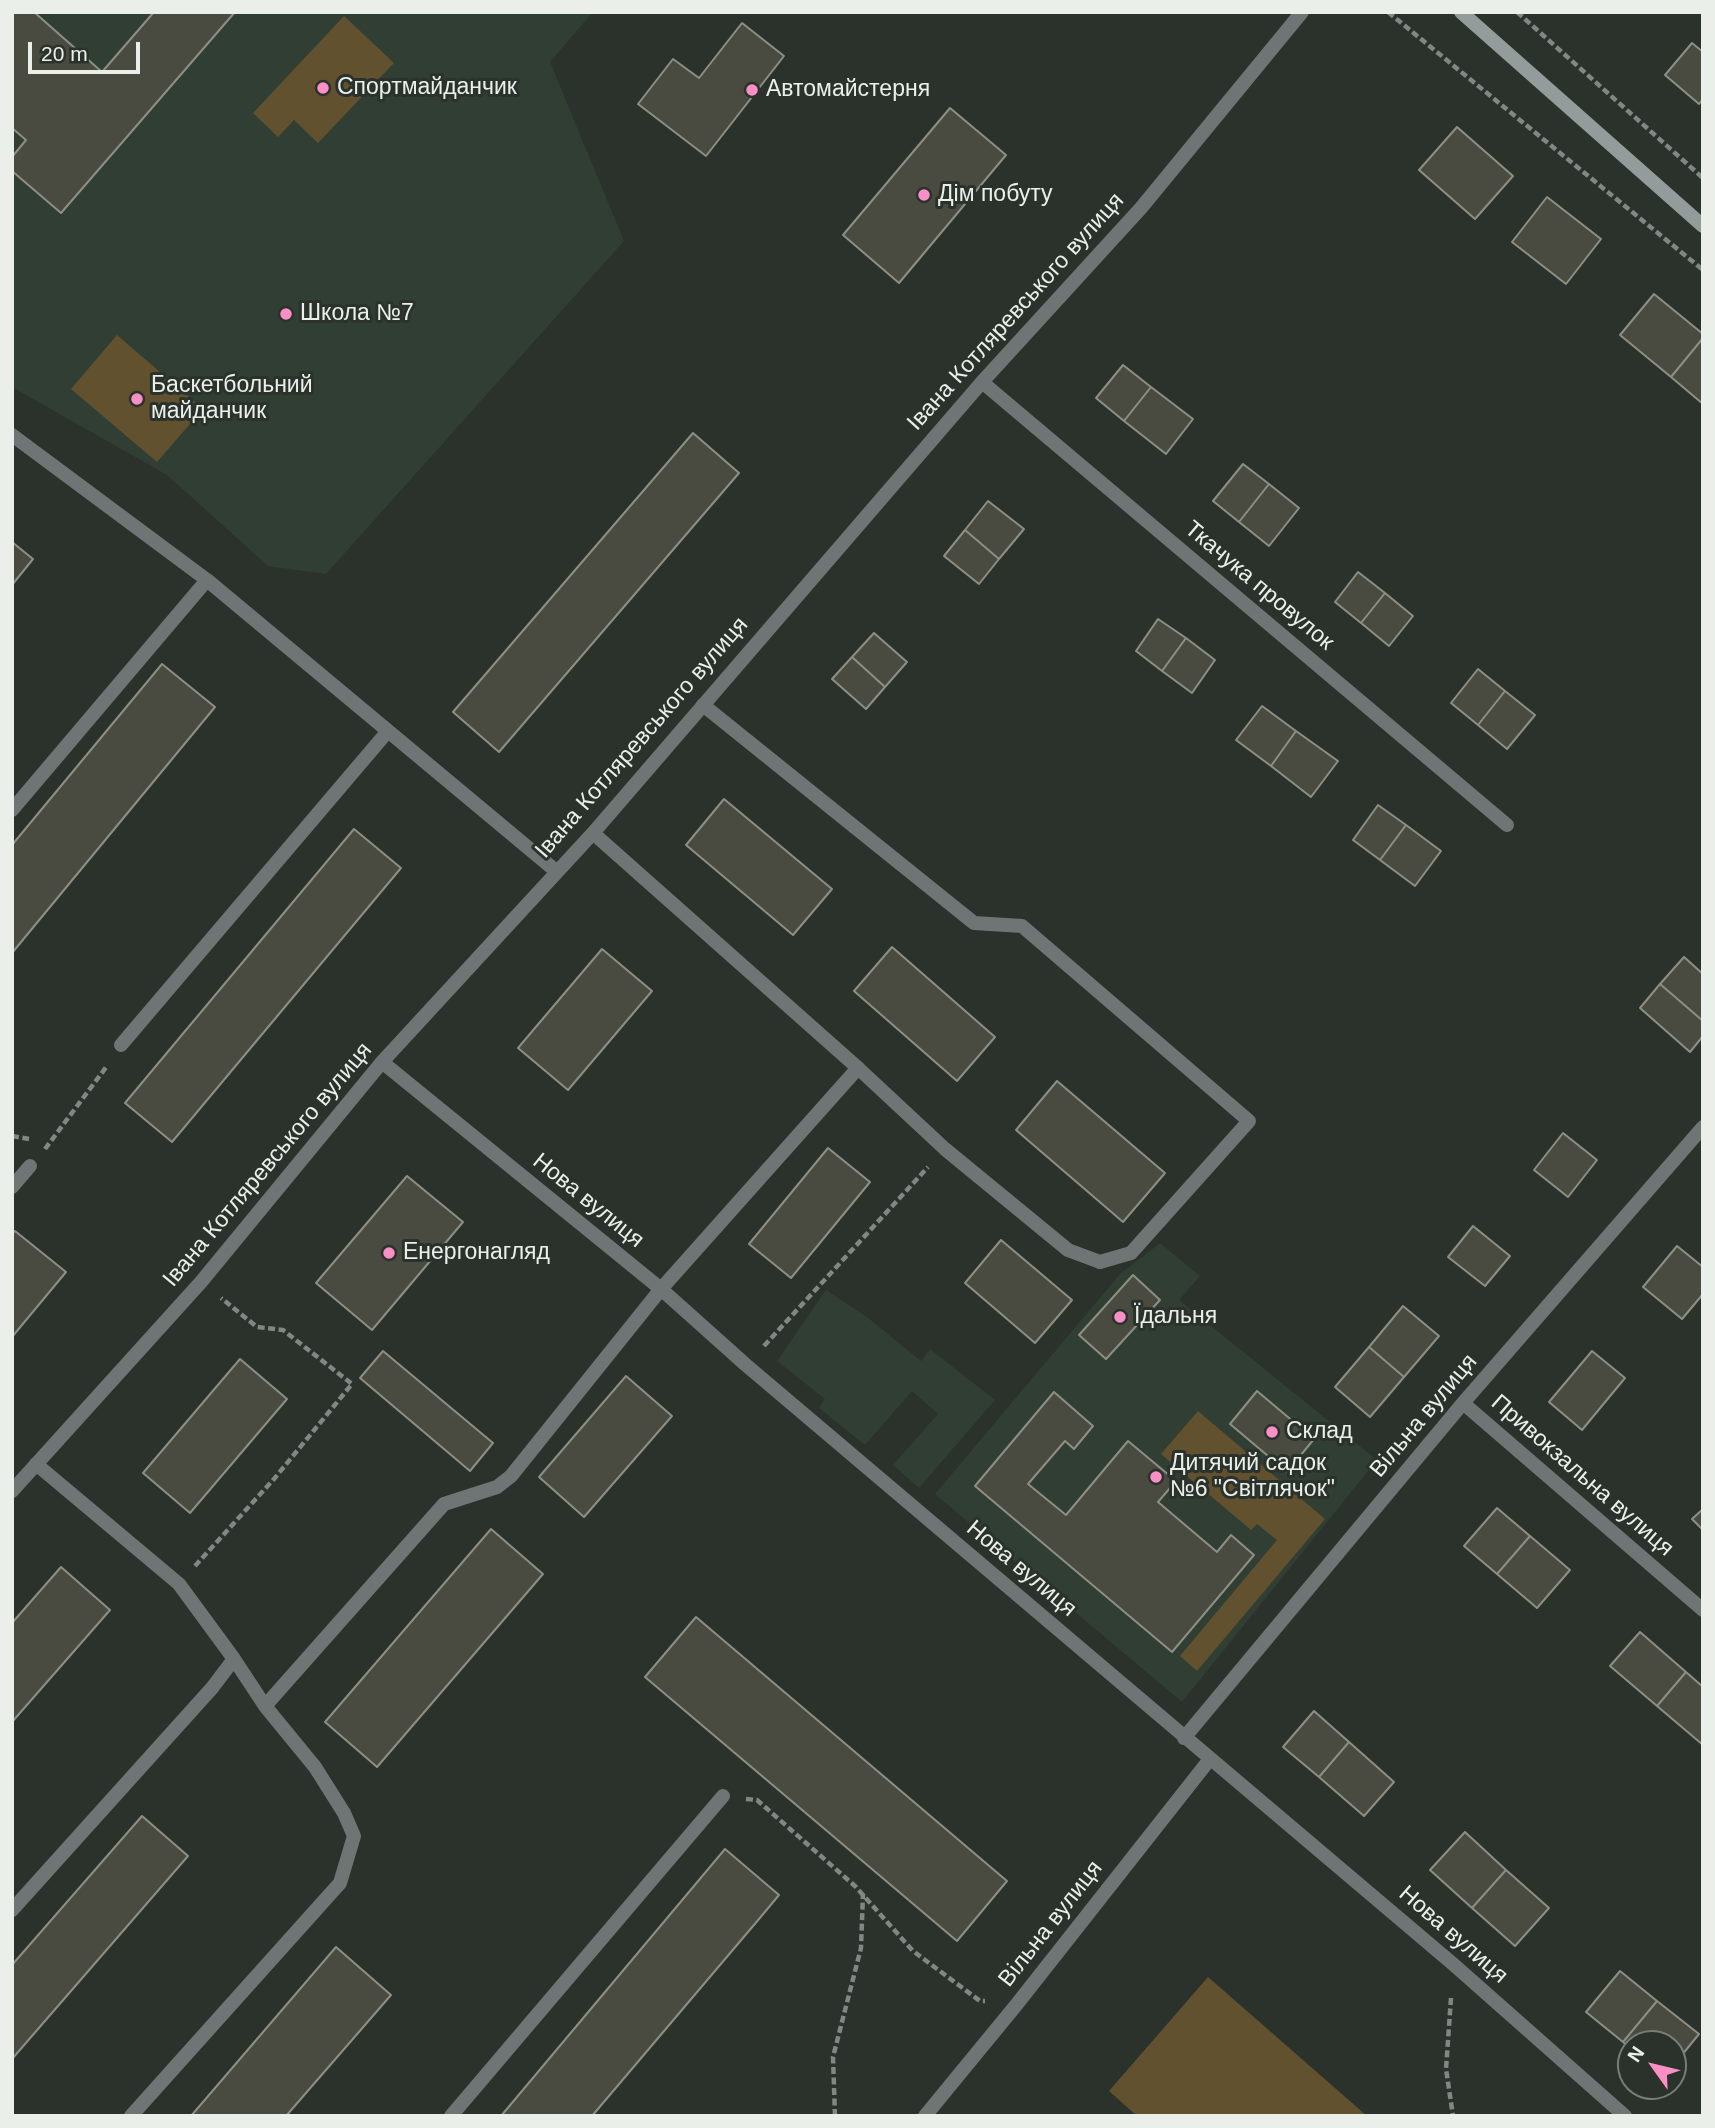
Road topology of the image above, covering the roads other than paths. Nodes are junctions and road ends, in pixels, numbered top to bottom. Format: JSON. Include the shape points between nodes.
{"nodes":[{"id":1,"x":1303,"y":12,"type":"edge"},
{"id":2,"x":1461,"y":12,"type":"edge"},
{"id":3,"x":1703,"y":226,"type":"edge"},
{"id":4,"x":982,"y":382,"type":"junction"},
{"id":5,"x":12,"y":435,"type":"edge"},
{"id":6,"x":207,"y":580,"type":"junction"},
{"id":7,"x":703,"y":705,"type":"junction"},
{"id":8,"x":388,"y":731,"type":"junction"},
{"id":9,"x":12,"y":810,"type":"edge"},
{"id":10,"x":1507,"y":825,"type":"dead end"},
{"id":11,"x":593,"y":833,"type":"junction"},
{"id":12,"x":556,"y":871,"type":"junction"},
{"id":13,"x":121,"y":1045,"type":"road end"},
{"id":14,"x":382,"y":1062,"type":"junction"},
{"id":15,"x":858,"y":1068,"type":"junction"},
{"id":16,"x":1703,"y":1127,"type":"edge"},
{"id":17,"x":30,"y":1166,"type":"road end"},
{"id":18,"x":12,"y":1187,"type":"edge"},
{"id":19,"x":661,"y":1289,"type":"junction"},
{"id":20,"x":1463,"y":1403,"type":"junction"},
{"id":21,"x":36,"y":1464,"type":"junction"},
{"id":22,"x":12,"y":1492,"type":"edge"},
{"id":23,"x":1703,"y":1610,"type":"edge"},
{"id":24,"x":233,"y":1659,"type":"junction"},
{"id":25,"x":265,"y":1706,"type":"junction"},
{"id":26,"x":1184,"y":1738,"type":"junction"},
{"id":27,"x":1210,"y":1759,"type":"junction"},
{"id":28,"x":723,"y":1796,"type":"road end"},
{"id":29,"x":12,"y":1910,"type":"edge"},
{"id":30,"x":131,"y":2116,"type":"edge"},
{"id":31,"x":452,"y":2116,"type":"edge"},
{"id":32,"x":925,"y":2116,"type":"edge"},
{"id":33,"x":1625,"y":2116,"type":"edge"}],
"edges":[{"from":1,"to":4,"type":"street","name":"Івана Котляревського вулиця","via":[[1141,208]]},
{"from":2,"to":3,"type":"main road"},
{"from":4,"to":7,"type":"street","name":"Івана Котляревського вулиця"},
{"from":4,"to":10,"type":"street","name":"Ткачука провулок"},
{"from":5,"to":6,"type":"street"},
{"from":6,"to":8,"type":"street"},
{"from":6,"to":9,"type":"street"},
{"from":7,"to":11,"type":"street","name":"Івана Котляревського вулиця"},
{"from":7,"to":15,"type":"street","via":[[974,923],[1022,926],[1248,1121],[1131,1254],[1100,1262],[1068,1250],[945,1149]]},
{"from":8,"to":12,"type":"street"},
{"from":8,"to":13,"type":"street"},
{"from":11,"to":12,"type":"street","name":"Івана Котляревського вулиця"},
{"from":11,"to":15,"type":"street"},
{"from":12,"to":14,"type":"street","name":"Івана Котляревського вулиця"},
{"from":14,"to":19,"type":"street","name":"Нова вулиця"},
{"from":14,"to":21,"type":"street","name":"Івана Котляревського вулиця","via":[[201,1282]]},
{"from":15,"to":19,"type":"street"},
{"from":16,"to":20,"type":"street","name":"Вільна вулиця"},
{"from":17,"to":18,"type":"street"},
{"from":19,"to":25,"type":"street","via":[[511,1476],[497,1487],[444,1504]]},
{"from":19,"to":26,"type":"street","name":"Нова вулиця"},
{"from":20,"to":23,"type":"street","name":"Привокзальна вулиця"},
{"from":20,"to":26,"type":"street","name":"Вільна вулиця"},
{"from":21,"to":22,"type":"street","name":"Івана Котляревського вулиця"},
{"from":21,"to":24,"type":"street","via":[[178,1584]]},
{"from":24,"to":25,"type":"street"},
{"from":24,"to":29,"type":"street"},
{"from":25,"to":30,"type":"street","via":[[316,1767],[354,1836],[340,1883]]},
{"from":26,"to":27,"type":"street","name":"Нова вулиця"},
{"from":27,"to":32,"type":"street","name":"Вільна вулиця"},
{"from":27,"to":33,"type":"street","name":"Нова вулиця"},
{"from":28,"to":31,"type":"street"}]}
